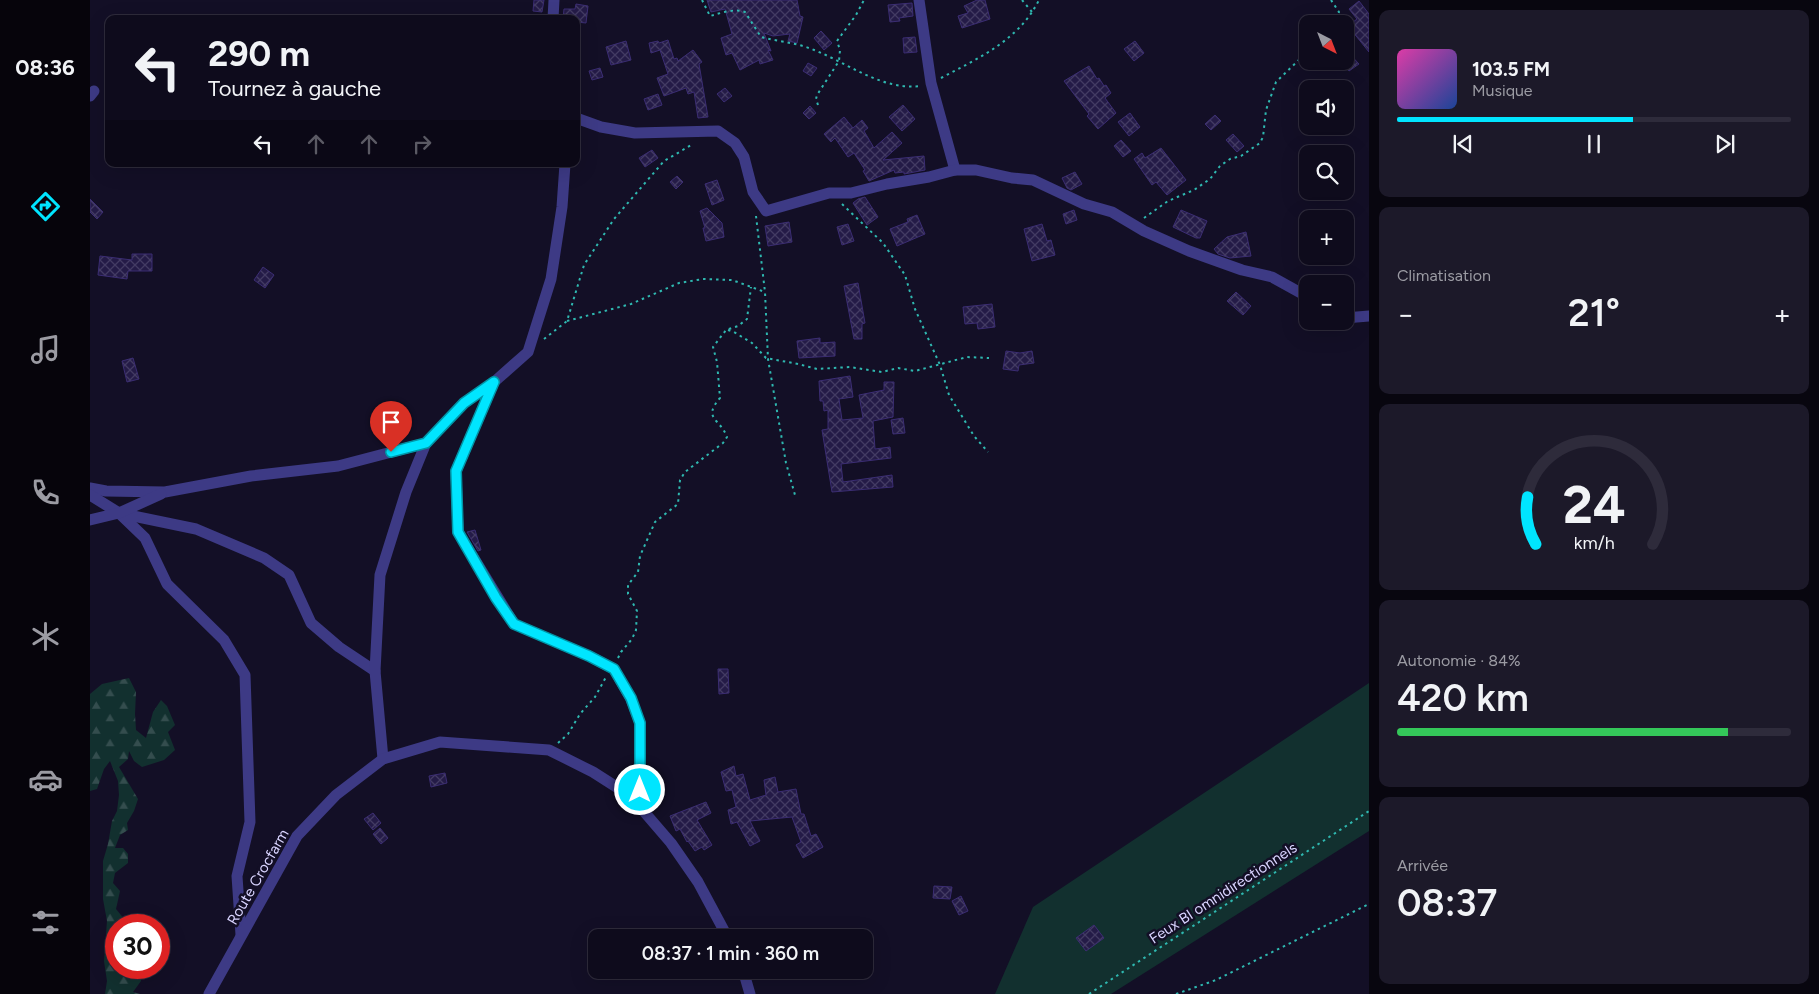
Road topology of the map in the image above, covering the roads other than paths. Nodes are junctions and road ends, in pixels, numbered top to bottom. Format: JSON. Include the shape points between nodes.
{"nodes":[{"id":1,"x":554,"y":0,"type":"edge"},
{"id":2,"x":919,"y":0,"type":"edge"},
{"id":3,"x":553,"y":15,"type":"edge"},
{"id":4,"x":580,"y":119,"type":"edge"},
{"id":5,"x":565,"y":167,"type":"edge"},
{"id":6,"x":955,"y":170,"type":"junction"},
{"id":7,"x":1299,"y":292,"type":"edge"},
{"id":8,"x":1369,"y":316,"type":"edge"},
{"id":9,"x":1354,"y":317,"type":"edge"},
{"id":10,"x":494,"y":382,"type":"junction"},
{"id":11,"x":426,"y":443,"type":"junction"},
{"id":12,"x":90,"y":488,"type":"edge"},
{"id":13,"x":165,"y":492,"type":"junction"},
{"id":14,"x":90,"y":495,"type":"edge"},
{"id":15,"x":118,"y":513,"type":"junction"},
{"id":16,"x":90,"y":520,"type":"edge"},
{"id":17,"x":375,"y":671,"type":"junction"},
{"id":18,"x":383,"y":759,"type":"junction"},
{"id":19,"x":640,"y":807,"type":"junction"},
{"id":20,"x":723,"y":929,"type":"edge"},
{"id":21,"x":241,"y":935,"type":"junction"},
{"id":22,"x":746,"y":979,"type":"edge"},
{"id":23,"x":209,"y":994,"type":"edge"},
{"id":24,"x":750,"y":994,"type":"edge"}],
"edges":[{"from":1,"to":3,"type":"street"},
{"from":2,"to":6,"type":"street","via":[[931,83]]},
{"from":4,"to":6,"type":"street","via":[[635,133],[718,131],[735,143],[744,157],[753,192],[766,210],[829,193],[851,193]]},
{"from":5,"to":10,"type":"street","via":[[551,279],[528,352]]},
{"from":6,"to":7,"type":"street","via":[[976,170],[1034,180],[1084,204],[1112,212],[1144,231],[1202,256],[1272,277]]},
{"from":8,"to":9,"type":"street"},
{"from":10,"to":11,"type":"street","via":[[464,403]]},
{"from":10,"to":19,"type":"street","via":[[456,471],[458,532],[514,624],[614,669],[631,698],[640,723]]},
{"from":11,"to":13,"type":"street","via":[[338,466],[251,476]]},
{"from":11,"to":17,"type":"street","via":[[406,492],[380,575]]},
{"from":12,"to":13,"type":"street"},
{"from":13,"to":15,"type":"street"},
{"from":14,"to":15,"type":"street"},
{"from":15,"to":16,"type":"street"},
{"from":15,"to":17,"type":"street","via":[[196,529],[264,558],[289,575],[311,623]]},
{"from":15,"to":21,"type":"street","via":[[145,538],[167,584],[224,640],[245,675],[250,822],[237,876]]},
{"from":17,"to":18,"type":"street"},
{"from":18,"to":19,"type":"street","name":"Route Crocfarm","via":[[440,742],[549,750],[593,772]]},
{"from":18,"to":21,"type":"street","name":"Route Crocfarm","via":[[336,795],[297,836]]},
{"from":19,"to":20,"type":"street","name":"Route Crocfarm","via":[[698,882]]},
{"from":21,"to":23,"type":"street","name":"Route Crocfarm"},
{"from":22,"to":24,"type":"street"}]}
